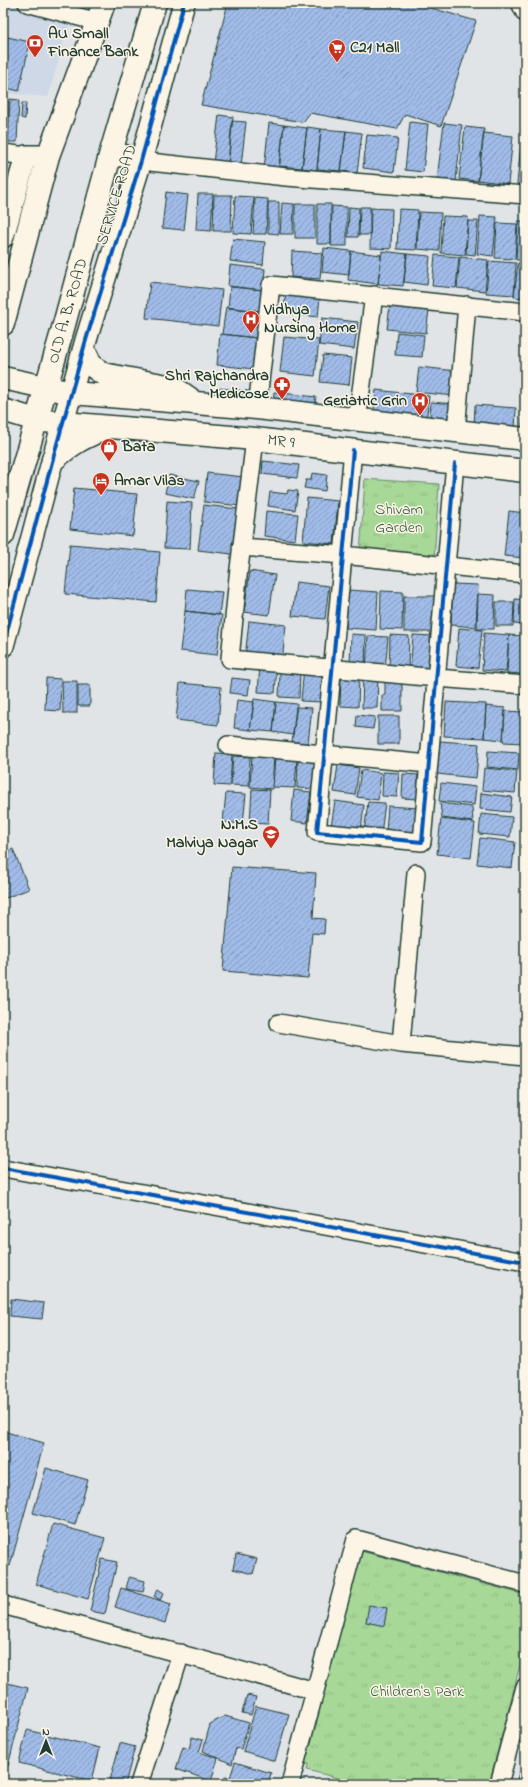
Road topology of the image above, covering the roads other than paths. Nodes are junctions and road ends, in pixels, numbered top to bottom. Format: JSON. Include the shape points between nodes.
{"nodes":[{"id":1,"x":27,"y":3,"type":"edge"},
{"id":2,"x":155,"y":3,"type":"edge"},
{"id":3,"x":184,"y":3,"type":"edge"},
{"id":4,"x":520,"y":3,"type":"edge"},
{"id":5,"x":101,"y":13,"type":"edge"},
{"id":6,"x":525,"y":13,"type":"edge"},
{"id":7,"x":111,"y":152,"type":"junction"},
{"id":8,"x":3,"y":153,"type":"edge"},
{"id":9,"x":26,"y":156,"type":"junction"},
{"id":10,"x":48,"y":156,"type":"junction"},
{"id":11,"x":141,"y":161,"type":"junction"},
{"id":12,"x":525,"y":195,"type":"edge"},
{"id":13,"x":3,"y":237,"type":"edge"},
{"id":14,"x":374,"y":296,"type":"junction"},
{"id":15,"x":467,"y":305,"type":"junction"},
{"id":16,"x":525,"y":312,"type":"edge"},
{"id":17,"x":3,"y":324,"type":"edge"},
{"id":18,"x":84,"y":350,"type":"junction"},
{"id":19,"x":3,"y":378,"type":"edge"},
{"id":20,"x":46,"y":388,"type":"junction"},
{"id":21,"x":72,"y":393,"type":"junction"},
{"id":22,"x":198,"y":403,"type":"junction"},
{"id":23,"x":257,"y":408,"type":"junction"},
{"id":24,"x":3,"y":410,"type":"edge"},
{"id":25,"x":36,"y":420,"type":"junction"},
{"id":26,"x":357,"y":420,"type":"junction"},
{"id":27,"x":63,"y":423,"type":"junction"},
{"id":28,"x":110,"y":427,"type":"junction"},
{"id":29,"x":456,"y":432,"type":"junction"},
{"id":30,"x":255,"y":439,"type":"junction"},
{"id":31,"x":525,"y":439,"type":"edge"},
{"id":32,"x":353,"y":450,"type":"junction"},
{"id":33,"x":53,"y":460,"type":"junction"},
{"id":34,"x":455,"y":463,"type":"junction"},
{"id":35,"x":525,"y":471,"type":"edge"},
{"id":36,"x":3,"y":535,"type":"edge"},
{"id":37,"x":241,"y":547,"type":"junction"},
{"id":38,"x":343,"y":555,"type":"junction"},
{"id":39,"x":445,"y":566,"type":"junction"},
{"id":40,"x":525,"y":574,"type":"edge"},
{"id":41,"x":3,"y":646,"type":"edge"},
{"id":42,"x":333,"y":668,"type":"junction"},
{"id":43,"x":437,"y":678,"type":"junction"},
{"id":44,"x":525,"y":685,"type":"edge"},
{"id":45,"x":228,"y":745,"type":"dead end"},
{"id":46,"x":323,"y":754,"type":"junction"},
{"id":47,"x":429,"y":764,"type":"junction"},
{"id":48,"x":416,"y":873,"type":"dead end"},
{"id":49,"x":279,"y":1023,"type":"dead end"},
{"id":50,"x":401,"y":1044,"type":"junction"},
{"id":51,"x":525,"y":1056,"type":"edge"},
{"id":52,"x":3,"y":1168,"type":"edge"},
{"id":53,"x":525,"y":1262,"type":"edge"},
{"id":54,"x":524,"y":1586,"type":"edge"},
{"id":55,"x":3,"y":1605,"type":"edge"},
{"id":56,"x":181,"y":1653,"type":"junction"},
{"id":57,"x":525,"y":1687,"type":"edge"},
{"id":58,"x":315,"y":1691,"type":"junction"},
{"id":59,"x":139,"y":1784,"type":"edge"},
{"id":60,"x":290,"y":1784,"type":"edge"},
{"id":61,"x":499,"y":1784,"type":"edge"}],
"edges":[{"from":1,"to":5,"type":"street"},
{"from":2,"to":7,"type":"main road","name":"OLD A. B. ROAD"},
{"from":3,"to":11,"type":"street","name":"SERVICE ROAD"},
{"from":4,"to":6,"type":"street"},
{"from":5,"to":10,"type":"main road"},
{"from":7,"to":11,"type":"main road"},
{"from":7,"to":20,"type":"main road","name":"OLD A. B. ROAD"},
{"from":8,"to":9,"type":"street"},
{"from":9,"to":10,"type":"street"},
{"from":9,"to":13,"type":"street"},
{"from":10,"to":17,"type":"main road"},
{"from":11,"to":12,"type":"street","via":[[286,177]]},
{"from":11,"to":18,"type":"street","name":"SERVICE ROAD"},
{"from":14,"to":15,"type":"street"},
{"from":14,"to":23,"type":"street","via":[[271,284]]},
{"from":14,"to":26,"type":"street"},
{"from":15,"to":16,"type":"street"},
{"from":15,"to":29,"type":"street"},
{"from":18,"to":21,"type":"street","name":"SERVICE ROAD"},
{"from":18,"to":22,"type":"main road","via":[[91,365],[103,374],[173,387]]},
{"from":19,"to":20,"type":"main road","name":"MR 9"},
{"from":20,"to":21,"type":"main road","name":"MR 9"},
{"from":20,"to":25,"type":"main road","name":"OLD A. B. ROAD"},
{"from":21,"to":22,"type":"main road","name":"MR 9"},
{"from":21,"to":27,"type":"street","name":"SERVICE ROAD"},
{"from":22,"to":23,"type":"main road","name":"MR 9"},
{"from":23,"to":26,"type":"main road","name":"MR 9"},
{"from":24,"to":25,"type":"main road","name":"MR 9"},
{"from":25,"to":27,"type":"main road","name":"MR 9"},
{"from":25,"to":36,"type":"main road"},
{"from":26,"to":29,"type":"main road","name":"MR 9"},
{"from":27,"to":28,"type":"main road","name":"MR 9"},
{"from":27,"to":33,"type":"street","name":"SERVICE ROAD"},
{"from":28,"to":30,"type":"main road","name":"MR 9"},
{"from":28,"to":33,"type":"main road","via":[[83,437]]},
{"from":29,"to":31,"type":"main road","name":"MR 9"},
{"from":30,"to":32,"type":"main road","name":"MR 9"},
{"from":30,"to":37,"type":"street"},
{"from":32,"to":34,"type":"main road","name":"MR 9"},
{"from":32,"to":38,"type":"street"},
{"from":33,"to":41,"type":"street","name":"SERVICE ROAD"},
{"from":34,"to":35,"type":"main road","name":"MR 9"},
{"from":34,"to":39,"type":"street"},
{"from":37,"to":38,"type":"street"},
{"from":37,"to":42,"type":"street","via":[[230,658]]},
{"from":38,"to":39,"type":"street"},
{"from":38,"to":42,"type":"street"},
{"from":39,"to":40,"type":"street"},
{"from":39,"to":43,"type":"street"},
{"from":42,"to":43,"type":"street"},
{"from":42,"to":46,"type":"street"},
{"from":43,"to":44,"type":"street"},
{"from":43,"to":47,"type":"street"},
{"from":45,"to":46,"type":"street"},
{"from":46,"to":47,"type":"street"},
{"from":46,"to":47,"type":"street","via":[[317,832],[324,833],[422,842]]},
{"from":48,"to":50,"type":"street"},
{"from":49,"to":50,"type":"street"},
{"from":50,"to":51,"type":"street"},
{"from":52,"to":53,"type":"street"},
{"from":54,"to":58,"type":"street","via":[[356,1539]]},
{"from":55,"to":56,"type":"street"},
{"from":56,"to":58,"type":"street"},
{"from":56,"to":59,"type":"street"},
{"from":57,"to":61,"type":"street"},
{"from":58,"to":60,"type":"street"}]}
